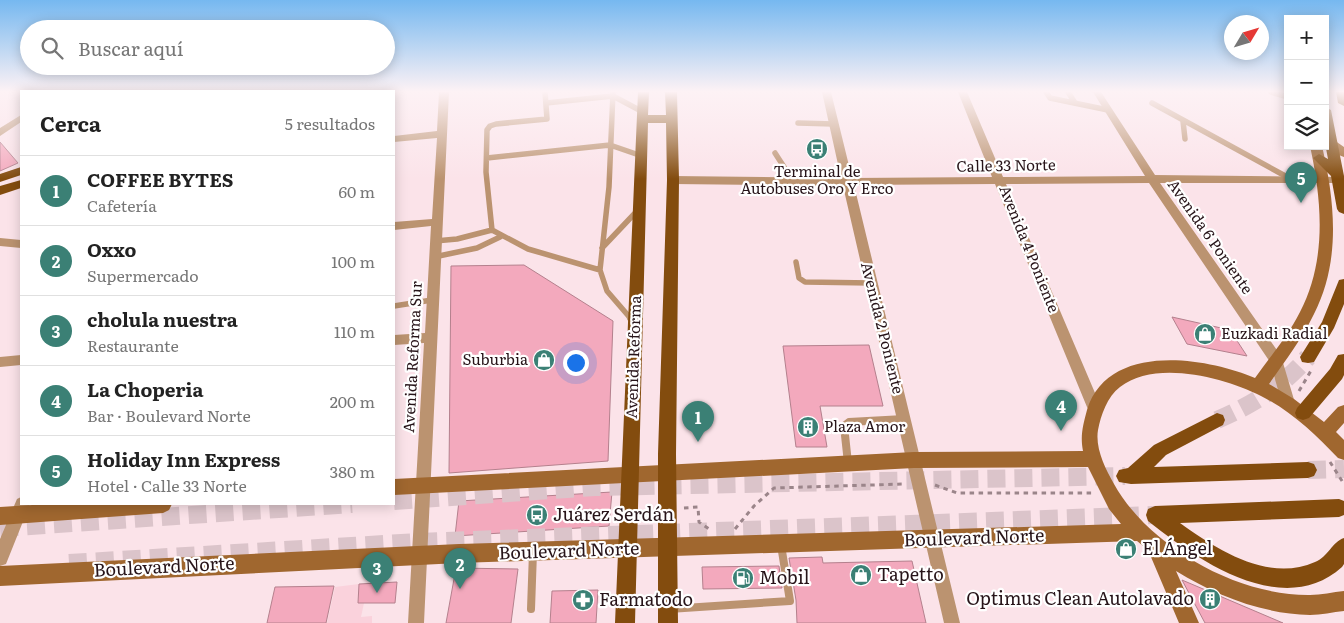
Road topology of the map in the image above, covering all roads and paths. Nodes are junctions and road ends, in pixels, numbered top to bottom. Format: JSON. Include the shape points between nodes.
{"nodes":[{"id":1,"x":17,"y":121,"type":"edge"},
{"id":2,"x":442,"y":121,"type":"edge"},
{"id":3,"x":526,"y":121,"type":"edge"},
{"id":4,"x":611,"y":121,"type":"edge"},
{"id":5,"x":642,"y":121,"type":"edge"},
{"id":6,"x":671,"y":121,"type":"edge"},
{"id":7,"x":833,"y":121,"type":"edge"},
{"id":8,"x":975,"y":121,"type":"edge"},
{"id":9,"x":1115,"y":121,"type":"edge"},
{"id":10,"x":1183,"y":121,"type":"joint"},
{"id":11,"x":798,"y":123,"type":"dead end"},
{"id":12,"x":834,"y":124,"type":"junction"},
{"id":13,"x":1329,"y":131,"type":"edge"},
{"id":14,"x":0,"y":133,"type":"edge"},
{"id":15,"x":441,"y":134,"type":"junction"},
{"id":16,"x":395,"y":138,"type":"edge"},
{"id":17,"x":1184,"y":139,"type":"dead end"},
{"id":18,"x":1331,"y":142,"type":"junction"},
{"id":19,"x":610,"y":145,"type":"junction"},
{"id":20,"x":1317,"y":152,"type":"edge"},
{"id":21,"x":775,"y":153,"type":"dead end"},
{"id":22,"x":1344,"y":154,"type":"edge"},
{"id":23,"x":639,"y":156,"type":"junction"},
{"id":24,"x":487,"y":158,"type":"junction"},
{"id":25,"x":20,"y":171,"type":"edge"},
{"id":26,"x":1338,"y":176,"type":"junction"},
{"id":27,"x":0,"y":178,"type":"edge"},
{"id":28,"x":1289,"y":178,"type":"junction"},
{"id":29,"x":1323,"y":178,"type":"junction"},
{"id":30,"x":1152,"y":179,"type":"junction"},
{"id":31,"x":673,"y":180,"type":"junction"},
{"id":32,"x":1001,"y":181,"type":"junction"},
{"id":33,"x":793,"y":182,"type":"junction"},
{"id":34,"x":847,"y":182,"type":"junction"},
{"id":35,"x":20,"y":184,"type":"edge"},
{"id":36,"x":0,"y":192,"type":"edge"},
{"id":37,"x":1344,"y":208,"type":"edge"},
{"id":38,"x":638,"y":210,"type":"junction"},
{"id":39,"x":437,"y":222,"type":"junction"},
{"id":40,"x":395,"y":226,"type":"edge"},
{"id":41,"x":492,"y":230,"type":"junction"},
{"id":42,"x":500,"y":237,"type":"junction"},
{"id":43,"x":436,"y":241,"type":"junction"},
{"id":44,"x":0,"y":242,"type":"edge"},
{"id":45,"x":20,"y":244,"type":"edge"},
{"id":46,"x":602,"y":248,"type":"junction"},
{"id":47,"x":434,"y":257,"type":"junction"},
{"id":48,"x":796,"y":262,"type":"dead end"},
{"id":49,"x":600,"y":270,"type":"junction"},
{"id":50,"x":871,"y":283,"type":"junction"},
{"id":51,"x":1344,"y":284,"type":"edge"},
{"id":52,"x":432,"y":300,"type":"junction"},
{"id":53,"x":395,"y":306,"type":"edge"},
{"id":54,"x":635,"y":323,"type":"junction"},
{"id":55,"x":429,"y":338,"type":"junction"},
{"id":56,"x":395,"y":340,"type":"edge"},
{"id":57,"x":1308,"y":357,"type":"tunnel mouth"},
{"id":58,"x":20,"y":360,"type":"edge"},
{"id":59,"x":1276,"y":360,"type":"junction"},
{"id":60,"x":1344,"y":360,"type":"edge"},
{"id":61,"x":0,"y":362,"type":"edge"},
{"id":62,"x":1258,"y":387,"type":"junction"},
{"id":63,"x":1288,"y":403,"type":"junction"},
{"id":64,"x":1094,"y":407,"type":"junction"},
{"id":65,"x":1344,"y":412,"type":"edge"},
{"id":66,"x":1303,"y":413,"type":"junction"},
{"id":67,"x":904,"y":419,"type":"junction"},
{"id":68,"x":1217,"y":420,"type":"tunnel mouth"},
{"id":69,"x":1325,"y":432,"type":"junction"},
{"id":70,"x":1344,"y":452,"type":"edge"},
{"id":71,"x":1093,"y":459,"type":"junction"},
{"id":72,"x":914,"y":460,"type":"junction"},
{"id":73,"x":848,"y":464,"type":"junction"},
{"id":74,"x":1308,"y":470,"type":"tunnel mouth"},
{"id":75,"x":667,"y":472,"type":"junction"},
{"id":76,"x":630,"y":474,"type":"junction"},
{"id":77,"x":930,"y":483,"type":"dead end"},
{"id":78,"x":911,"y":484,"type":"dead end"},
{"id":79,"x":424,"y":485,"type":"junction"},
{"id":80,"x":395,"y":487,"type":"edge"},
{"id":81,"x":1101,"y":493,"type":"dead end"},
{"id":82,"x":142,"y":505,"type":"edge"},
{"id":83,"x":684,"y":508,"type":"dead end"},
{"id":84,"x":1339,"y":508,"type":"dead end"},
{"id":85,"x":13,"y":511,"type":"edge"},
{"id":86,"x":713,"y":532,"type":"dead end"},
{"id":87,"x":732,"y":532,"type":"dead end"},
{"id":88,"x":1138,"y":532,"type":"junction"},
{"id":89,"x":933,"y":541,"type":"junction"},
{"id":90,"x":780,"y":544,"type":"junction"},
{"id":91,"x":1344,"y":547,"type":"edge"},
{"id":92,"x":629,"y":548,"type":"junction"},
{"id":93,"x":668,"y":548,"type":"junction"},
{"id":94,"x":1157,"y":550,"type":"junction"},
{"id":95,"x":533,"y":552,"type":"junction"},
{"id":96,"x":420,"y":557,"type":"junction"},
{"id":97,"x":0,"y":558,"type":"edge"},
{"id":98,"x":0,"y":576,"type":"edge"},
{"id":99,"x":1344,"y":601,"type":"edge"},
{"id":100,"x":530,"y":609,"type":"dead end"},
{"id":101,"x":668,"y":616,"type":"edge"},
{"id":102,"x":416,"y":623,"type":"edge"},
{"id":103,"x":625,"y":623,"type":"edge"},
{"id":104,"x":952,"y":623,"type":"edge"},
{"id":105,"x":1189,"y":623,"type":"edge"}],
"edges":[{"from":1,"to":14,"type":"street"},
{"from":2,"to":15,"type":"street","name":"Avenida Reforma Sur"},
{"from":3,"to":24,"type":"lane","via":[[488,128]]},
{"from":4,"to":19,"type":"lane"},
{"from":5,"to":23,"type":"main road","name":"Avenida Reforma"},
{"from":6,"to":31,"type":"main road"},
{"from":7,"to":12,"type":"street","name":"Avenida 2 Poniente"},
{"from":8,"to":32,"type":"street","name":"Avenida 4 Poniente"},
{"from":9,"to":30,"type":"street","name":"Avenida 6 Poniente"},
{"from":10,"to":17,"type":"lane"},
{"from":10,"to":28,"type":"lane"},
{"from":11,"to":12,"type":"lane"},
{"from":12,"to":34,"type":"street","name":"Avenida 2 Poniente"},
{"from":13,"to":18,"type":"main road"},
{"from":15,"to":16,"type":"street"},
{"from":15,"to":39,"type":"street","name":"Avenida Reforma Sur"},
{"from":18,"to":22,"type":"main road"},
{"from":18,"to":26,"type":"main road"},
{"from":19,"to":23,"type":"lane"},
{"from":19,"to":24,"type":"lane"},
{"from":19,"to":46,"type":"lane"},
{"from":20,"to":26,"type":"main road"},
{"from":20,"to":29,"type":"main road"},
{"from":21,"to":33,"type":"lane"},
{"from":23,"to":38,"type":"main road","name":"Avenida Reforma"},
{"from":24,"to":41,"type":"lane"},
{"from":25,"to":27,"type":"main road"},
{"from":26,"to":29,"type":"street","name":"Calle 33 Norte"},
{"from":26,"to":37,"type":"main road"},
{"from":28,"to":29,"type":"street","name":"Calle 33 Norte"},
{"from":28,"to":30,"type":"street","name":"Calle 33 Norte"},
{"from":29,"to":59,"type":"main road","via":[[1328,238],[1323,271],[1311,305]]},
{"from":30,"to":32,"type":"street","name":"Calle 33 Norte"},
{"from":30,"to":59,"type":"street","name":"Avenida 6 Poniente"},
{"from":31,"to":33,"type":"street","name":"Calle 33 Norte"},
{"from":31,"to":75,"type":"main road"},
{"from":32,"to":34,"type":"street","name":"Calle 33 Norte"},
{"from":32,"to":64,"type":"street","name":"Avenida 4 Poniente"},
{"from":33,"to":34,"type":"street","name":"Calle 33 Norte"},
{"from":34,"to":50,"type":"street","name":"Avenida 2 Poniente"},
{"from":35,"to":36,"type":"main road"},
{"from":38,"to":46,"type":"lane"},
{"from":38,"to":54,"type":"main road","name":"Avenida Reforma"},
{"from":39,"to":40,"type":"street"},
{"from":39,"to":43,"type":"street","name":"Avenida Reforma Sur"},
{"from":41,"to":42,"type":"lane"},
{"from":41,"to":43,"type":"lane"},
{"from":42,"to":47,"type":"lane","via":[[477,248]]},
{"from":42,"to":49,"type":"lane","via":[[549,256]]},
{"from":43,"to":47,"type":"street","name":"Avenida Reforma Sur"},
{"from":44,"to":45,"type":"street"},
{"from":46,"to":49,"type":"lane"},
{"from":47,"to":52,"type":"street","name":"Avenida Reforma Sur"},
{"from":48,"to":50,"type":"lane","via":[[799,278],[805,282]]},
{"from":49,"to":54,"type":"lane","via":[[606,291]]},
{"from":50,"to":67,"type":"street","name":"Avenida 2 Poniente"},
{"from":51,"to":57,"type":"main road","via":[[1328,324]]},
{"from":52,"to":53,"type":"lane"},
{"from":52,"to":55,"type":"street","name":"Avenida Reforma Sur"},
{"from":54,"to":76,"type":"main road","name":"Avenida Reforma"},
{"from":55,"to":56,"type":"street"},
{"from":55,"to":79,"type":"street","name":"Avenida Reforma Sur"},
{"from":58,"to":61,"type":"street"},
{"from":59,"to":62,"type":"main road"},
{"from":59,"to":63,"type":"street","name":"Avenida 6 Poniente"},
{"from":60,"to":66,"type":"main road"},
{"from":62,"to":63,"type":"main road"},
{"from":62,"to":64,"type":"main road","via":[[1214,371],[1188,366],[1156,366],[1129,373],[1108,387]]},
{"from":63,"to":66,"type":"main road"},
{"from":64,"to":71,"type":"main road","via":[[1090,431]]},
{"from":65,"to":69,"type":"main road"},
{"from":66,"to":69,"type":"main road"},
{"from":67,"to":72,"type":"street","name":"Avenida 2 Poniente"},
{"from":67,"to":73,"type":"lane","via":[[849,422],[844,426]]},
{"from":68,"to":74,"type":"main road","via":[[1160,450],[1128,476]]},
{"from":69,"to":70,"type":"main road"},
{"from":71,"to":72,"type":"main road"},
{"from":71,"to":88,"type":"main road","via":[[1113,500]]},
{"from":72,"to":73,"type":"main road"},
{"from":72,"to":89,"type":"street","name":"Avenida 2 Poniente"},
{"from":73,"to":75,"type":"main road"},
{"from":75,"to":76,"type":"main road"},
{"from":75,"to":93,"type":"main road"},
{"from":76,"to":79,"type":"main road"},
{"from":76,"to":92,"type":"main road","name":"Avenida Reforma"},
{"from":77,"to":81,"type":"path","via":[[957,493]]},
{"from":78,"to":87,"type":"path","via":[[774,488]]},
{"from":79,"to":80,"type":"main road"},
{"from":79,"to":96,"type":"street","name":"Avenida Reforma Sur"},
{"from":82,"to":85,"type":"main road"},
{"from":83,"to":86,"type":"path","via":[[698,507],[699,522]]},
{"from":84,"to":91,"type":"main road","via":[[1155,515],[1183,538],[1220,559],[1260,575],[1297,578],[1327,568]]},
{"from":85,"to":97,"type":"street"},
{"from":88,"to":89,"type":"main road","name":"Boulevard Norte"},
{"from":88,"to":94,"type":"main road"},
{"from":89,"to":90,"type":"main road","name":"Boulevard Norte"},
{"from":89,"to":104,"type":"street","name":"Avenida 2 Poniente"},
{"from":90,"to":93,"type":"main road","name":"Boulevard Norte"},
{"from":90,"to":101,"type":"lane","via":[[790,601]]},
{"from":92,"to":93,"type":"main road","name":"Boulevard Norte"},
{"from":92,"to":95,"type":"main road","name":"Boulevard Norte"},
{"from":92,"to":103,"type":"main road","name":"Avenida Reforma"},
{"from":93,"to":101,"type":"main road"},
{"from":94,"to":99,"type":"main road","via":[[1202,581],[1253,602],[1301,609]]},
{"from":94,"to":105,"type":"main road"},
{"from":95,"to":96,"type":"main road","name":"Boulevard Norte"},
{"from":95,"to":100,"type":"lane"},
{"from":96,"to":98,"type":"main road","name":"Boulevard Norte"},
{"from":96,"to":102,"type":"street","name":"Avenida Reforma Sur"}]}
